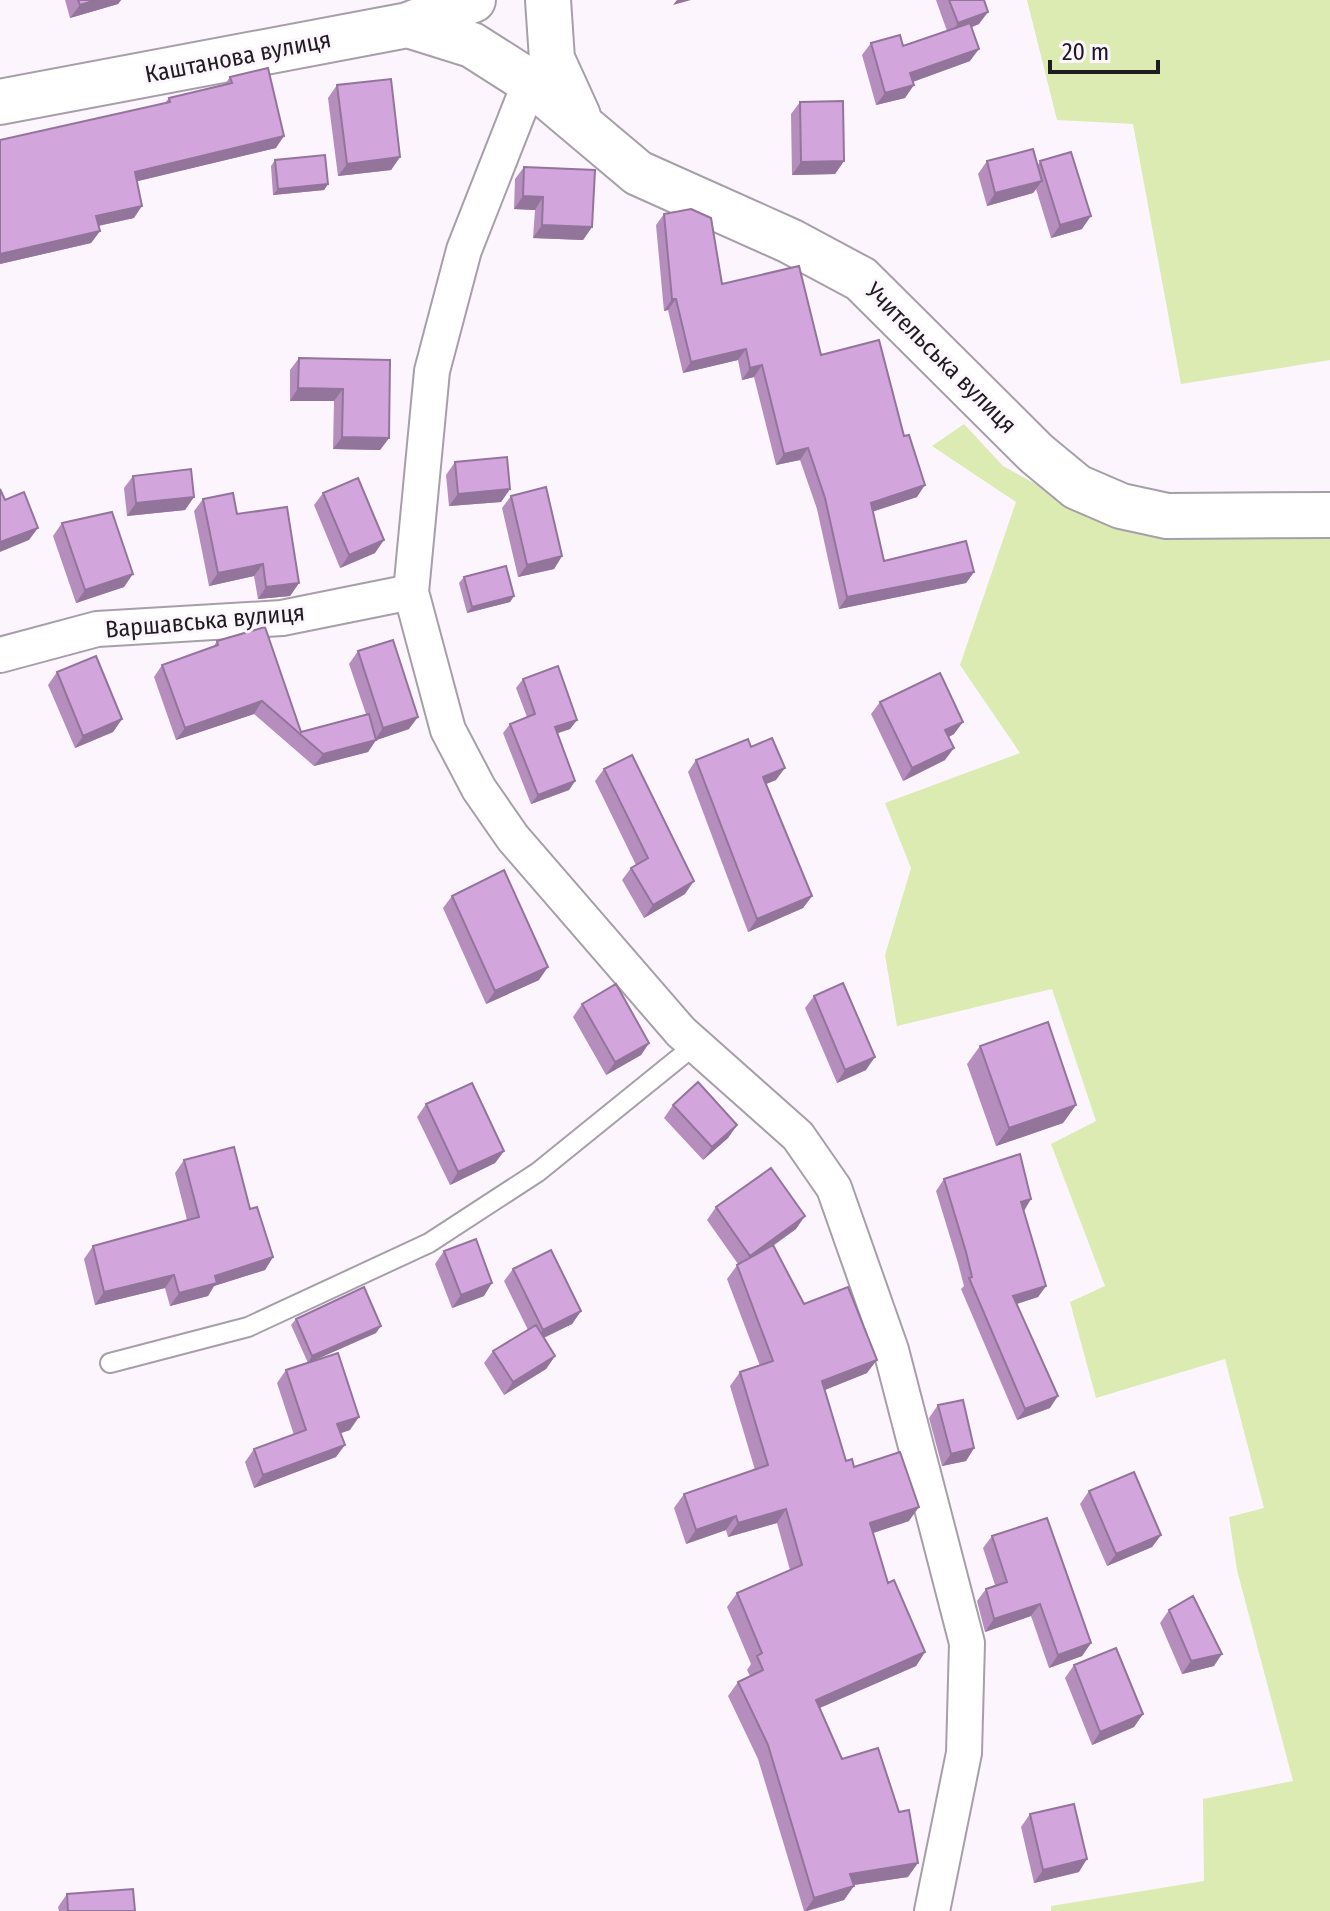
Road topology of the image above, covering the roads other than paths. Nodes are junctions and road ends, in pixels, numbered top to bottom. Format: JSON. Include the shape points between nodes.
{"nodes":[{"id":1,"x":473,"y":0,"type":"edge"},
{"id":2,"x":548,"y":0,"type":"edge"},
{"id":3,"x":408,"y":25,"type":"junction"},
{"id":4,"x":530,"y":82,"type":"junction"},
{"id":5,"x":0,"y":102,"type":"edge"},
{"id":6,"x":582,"y":125,"type":"junction"},
{"id":7,"x":1330,"y":515,"type":"edge"},
{"id":8,"x":411,"y":592,"type":"junction"},
{"id":9,"x":0,"y":655,"type":"edge"},
{"id":10,"x":695,"y":1045,"type":"junction"},
{"id":11,"x":110,"y":1363,"type":"dead end"},
{"id":12,"x":932,"y":1911,"type":"edge"}],
"edges":[{"from":1,"to":3,"type":"main road","name":"Каштанова вулиця"},
{"from":2,"to":6,"type":"main road","via":[[552,59]]},
{"from":3,"to":4,"type":"main road","name":"Учительська вулиця","via":[[472,45]]},
{"from":3,"to":5,"type":"main road","name":"Каштанова вулиця"},
{"from":4,"to":6,"type":"main road","name":"Учительська вулиця"},
{"from":4,"to":8,"type":"street","via":[[464,250],[432,371]]},
{"from":6,"to":7,"type":"main road","name":"Учительська вулиця","via":[[638,173],[861,279],[1077,487],[1121,506],[1167,516]]},
{"from":8,"to":9,"type":"street","name":"Варшавська вулиця","via":[[282,618],[97,629]]},
{"from":8,"to":10,"type":"street","via":[[448,730],[479,789],[513,838]]},
{"from":10,"to":11,"type":"lane","via":[[538,1172],[429,1243],[248,1327]]},
{"from":10,"to":12,"type":"street","via":[[798,1136],[817,1160],[834,1188],[891,1350],[967,1643],[964,1753]]}]}
